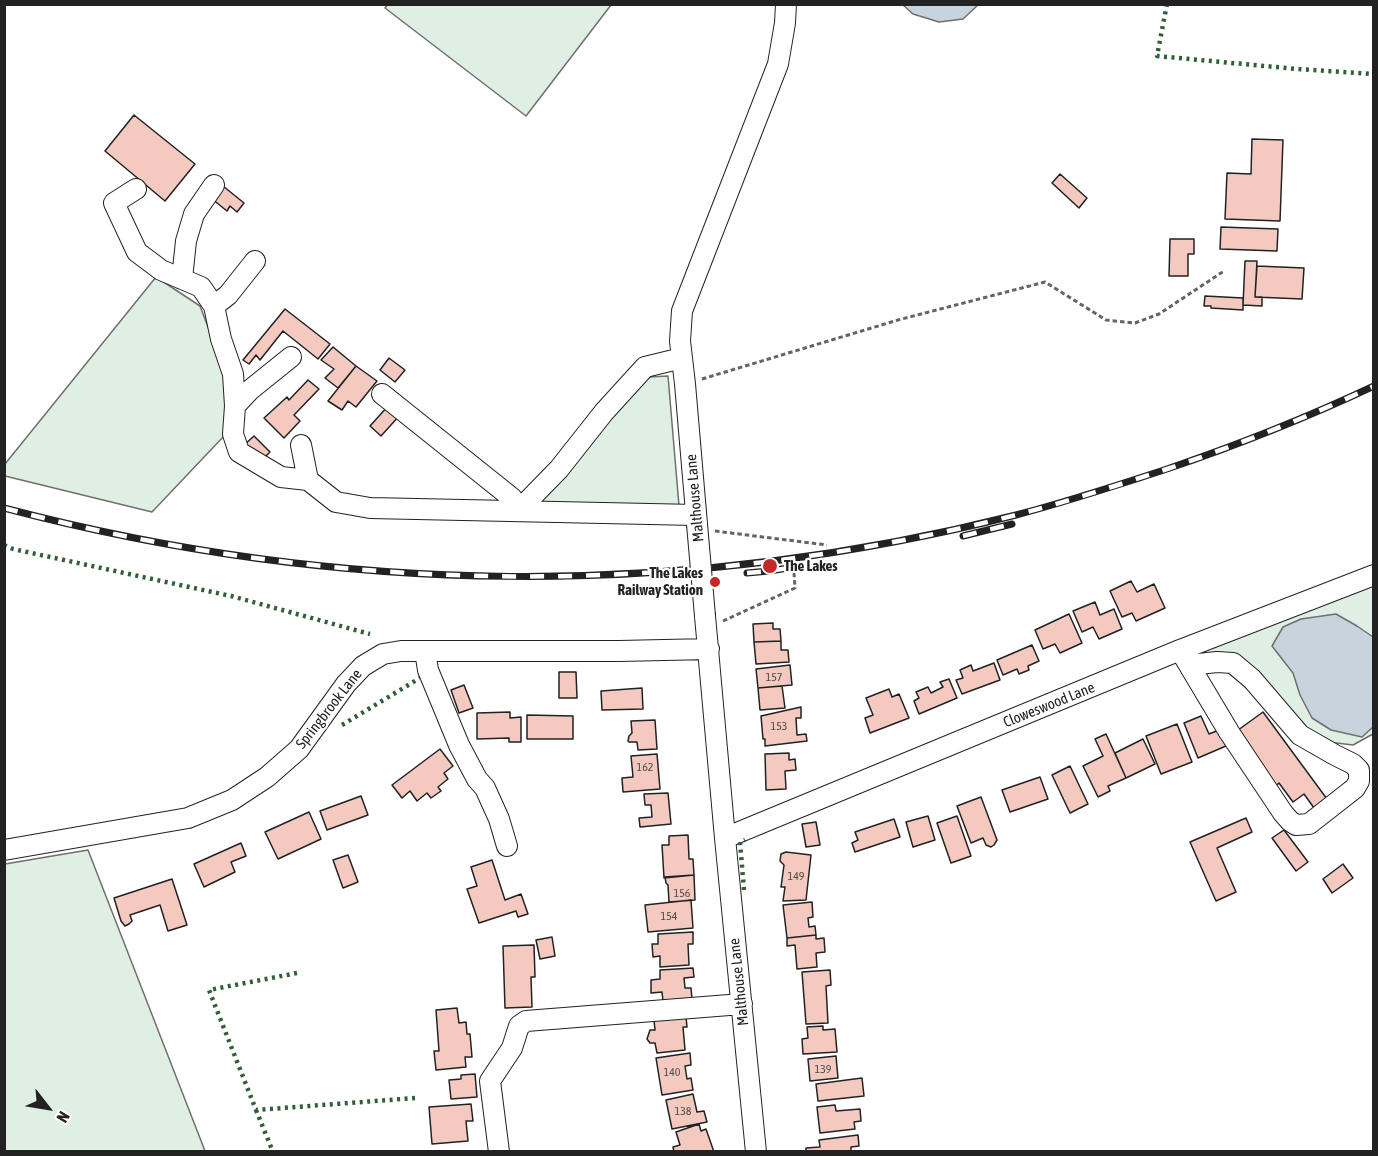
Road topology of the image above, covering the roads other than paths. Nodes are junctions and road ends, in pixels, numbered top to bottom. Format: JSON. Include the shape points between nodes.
{"nodes":[{"id":1,"x":786,"y":4,"type":"edge"},
{"id":2,"x":214,"y":185,"type":"dead end"},
{"id":3,"x":136,"y":189,"type":"dead end"},
{"id":4,"x":255,"y":261,"type":"dead end"},
{"id":5,"x":182,"y":279,"type":"junction"},
{"id":6,"x":214,"y":306,"type":"junction"},
{"id":7,"x":291,"y":357,"type":"dead end"},
{"id":8,"x":682,"y":358,"type":"junction"},
{"id":9,"x":382,"y":394,"type":"dead end"},
{"id":10,"x":235,"y":406,"type":"junction"},
{"id":11,"x":302,"y":445,"type":"dead end"},
{"id":12,"x":308,"y":480,"type":"junction"},
{"id":13,"x":700,"y":523,"type":"junction"},
{"id":14,"x":1374,"y":575,"type":"edge"},
{"id":15,"x":709,"y":649,"type":"junction"},
{"id":16,"x":425,"y":651,"type":"junction"},
{"id":17,"x":1185,"y":658,"type":"junction"},
{"id":18,"x":1366,"y":785,"type":"edge"},
{"id":19,"x":725,"y":838,"type":"junction"},
{"id":20,"x":507,"y":846,"type":"dead end"},
{"id":21,"x":4,"y":850,"type":"edge"},
{"id":22,"x":742,"y":1004,"type":"junction"},
{"id":23,"x":499,"y":1152,"type":"edge"},
{"id":24,"x":756,"y":1152,"type":"edge"}],
"edges":[{"from":1,"to":8,"type":"street","name":"Malthouse Lane","via":[[778,64],[682,311]]},
{"from":2,"to":5,"type":"street","via":[[194,214]]},
{"from":3,"to":5,"type":"street","via":[[114,202],[137,252],[161,270]]},
{"from":4,"to":6,"type":"street"},
{"from":5,"to":6,"type":"street","via":[[201,287]]},
{"from":6,"to":10,"type":"street","via":[[233,374]]},
{"from":7,"to":10,"type":"street"},
{"from":8,"to":9,"type":"street","via":[[645,367],[519,510],[512,498]]},
{"from":8,"to":13,"type":"street","name":"Malthouse Lane"},
{"from":10,"to":12,"type":"street","via":[[233,434],[240,452],[281,477]]},
{"from":11,"to":12,"type":"street"},
{"from":12,"to":13,"type":"street","via":[[336,502],[370,507]]},
{"from":13,"to":15,"type":"street","name":"Malthouse Lane","bridge":true,"via":[[710,620]]},
{"from":14,"to":17,"type":"street","name":"Cloweswood Lane"},
{"from":15,"to":16,"type":"street","name":"Springbrook Lane"},
{"from":15,"to":19,"type":"street","name":"Malthouse Lane"},
{"from":16,"to":20,"type":"street","via":[[428,670],[459,745],[485,788]]},
{"from":16,"to":21,"type":"street","name":"Springbrook Lane","via":[[383,654],[363,666],[299,749],[232,800],[188,818]]},
{"from":17,"to":18,"type":"street","via":[[1233,663],[1300,735],[1353,764]]},
{"from":17,"to":18,"type":"street","via":[[1228,732],[1290,821],[1296,825],[1309,824],[1355,788]]},
{"from":17,"to":19,"type":"street","name":"Cloweswood Lane"},
{"from":19,"to":22,"type":"street","name":"Malthouse Lane"},
{"from":22,"to":23,"type":"street","via":[[526,1021],[519,1026],[512,1048],[490,1081]]},
{"from":22,"to":24,"type":"street","name":"Malthouse Lane"}]}
